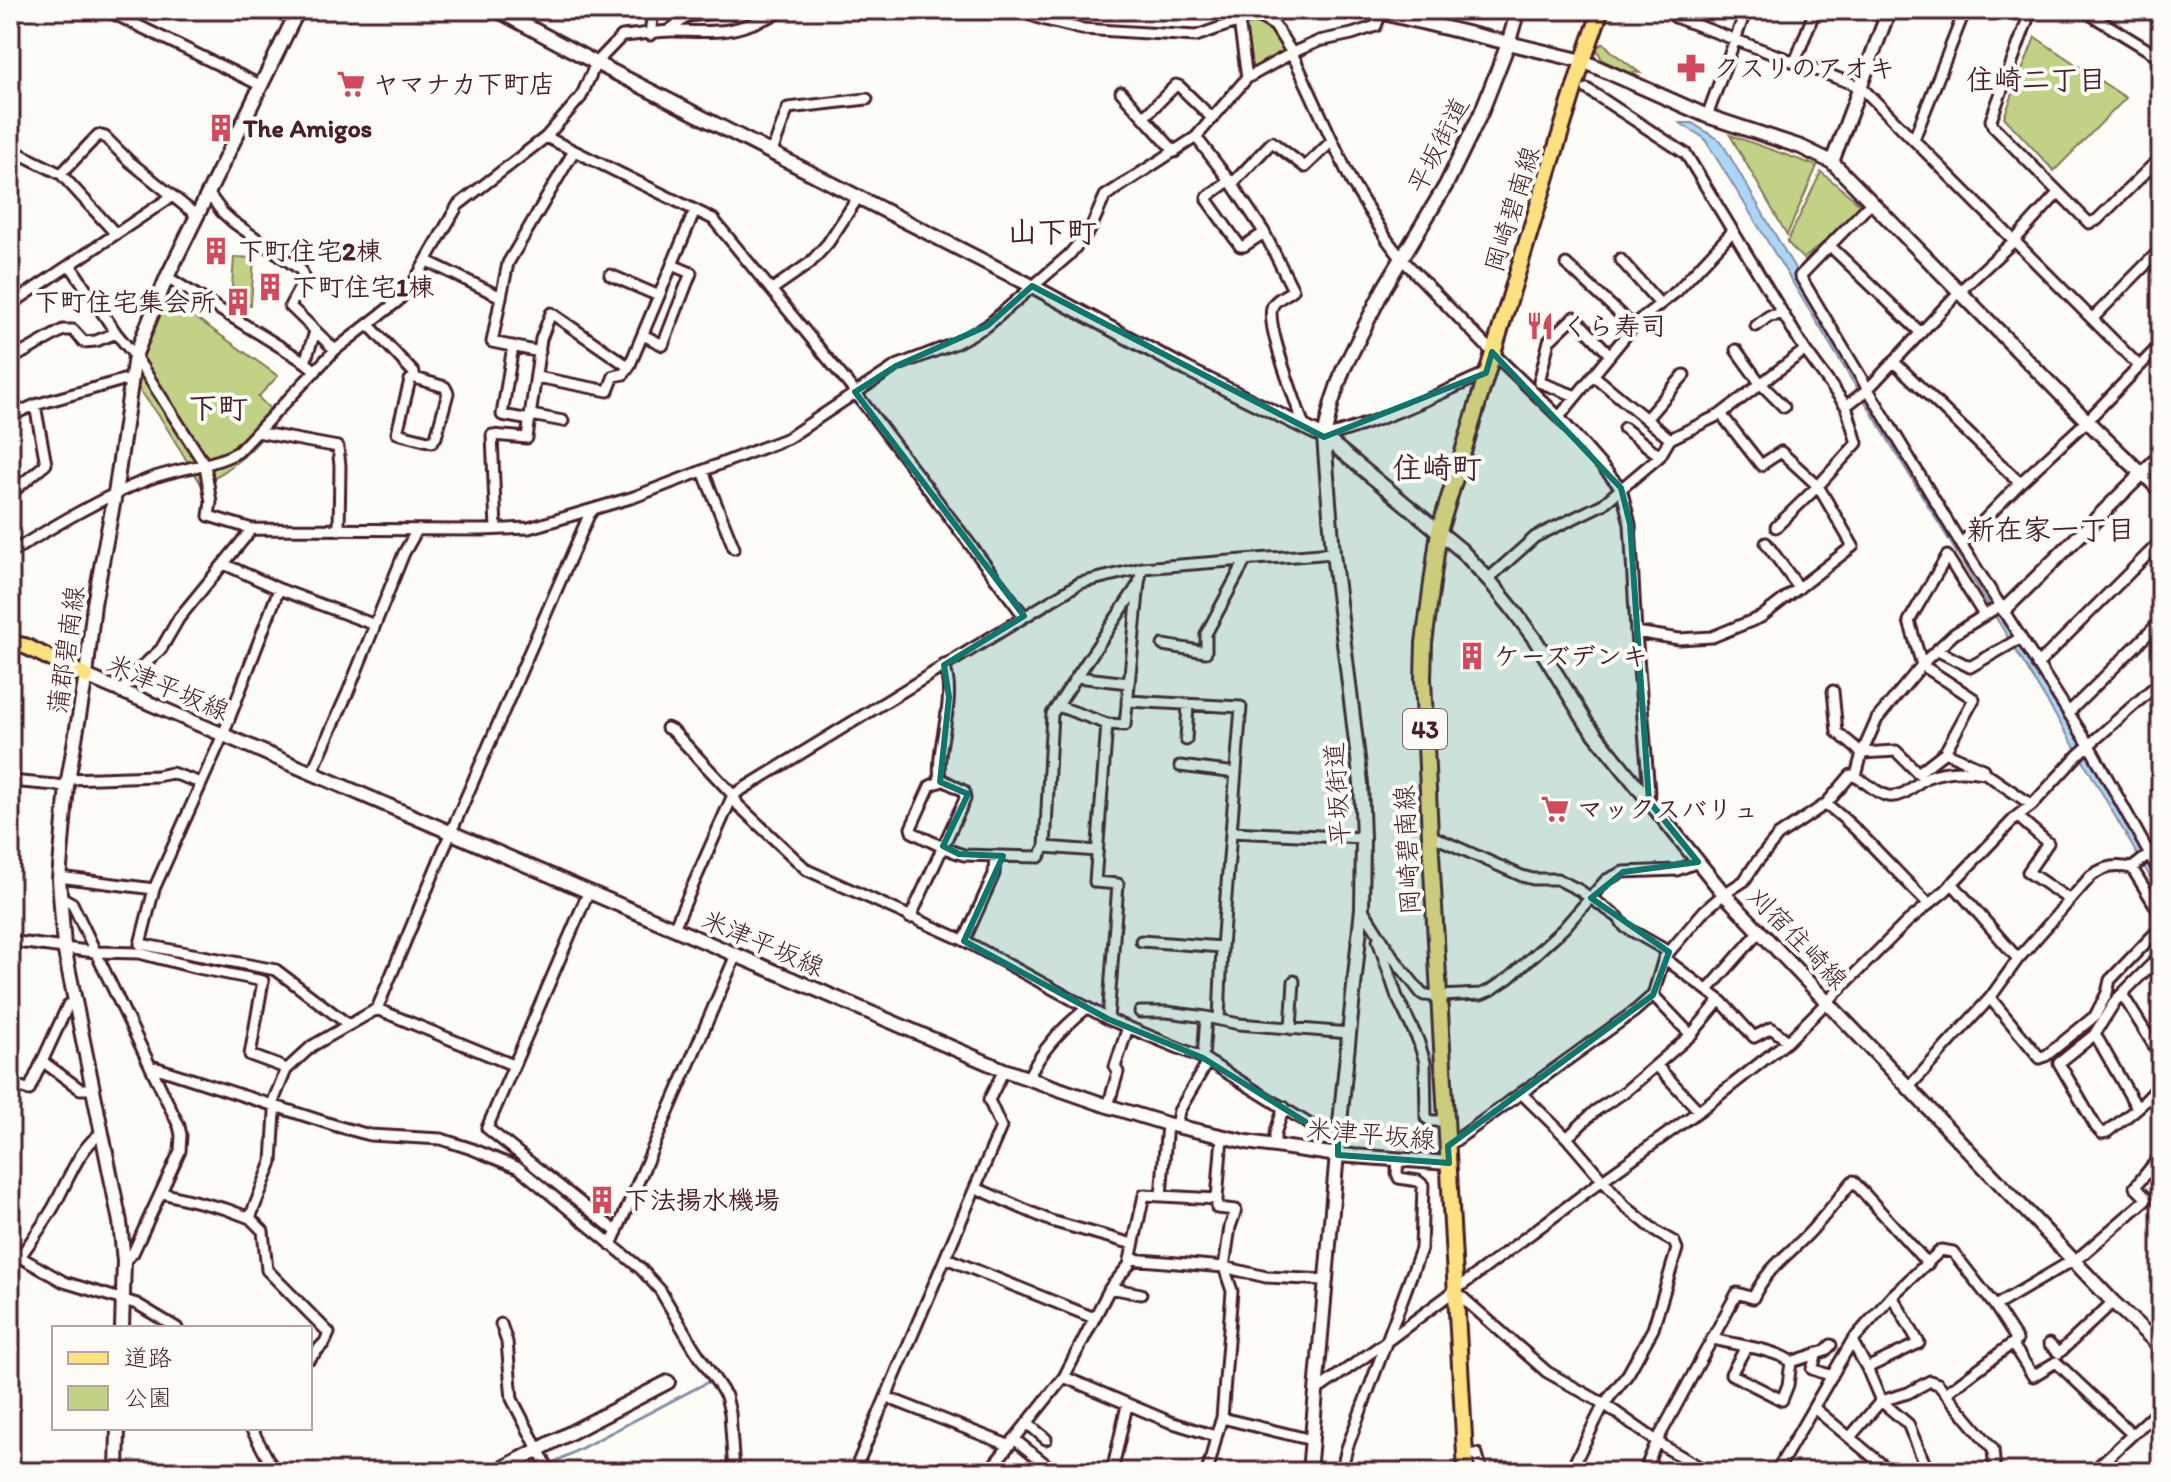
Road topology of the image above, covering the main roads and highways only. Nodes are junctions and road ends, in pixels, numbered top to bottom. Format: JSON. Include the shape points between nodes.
{"nodes":[{"id":1,"x":298,"y":10,"type":"edge"},
{"id":2,"x":497,"y":10,"type":"edge"},
{"id":3,"x":1518,"y":10,"type":"edge"},
{"id":4,"x":1601,"y":10,"type":"edge"},
{"id":5,"x":1889,"y":10,"type":"edge"},
{"id":6,"x":1376,"y":12,"type":"edge"},
{"id":7,"x":1508,"y":44,"type":"junction"},
{"id":8,"x":1583,"y":61,"type":"junction"},
{"id":9,"x":1832,"y":162,"type":"junction"},
{"id":10,"x":1324,"y":437,"type":"junction"},
{"id":11,"x":2161,"y":455,"type":"edge"},
{"id":12,"x":2142,"y":474,"type":"junction"},
{"id":13,"x":1439,"y":531,"type":"junction"},
{"id":14,"x":2002,"y":607,"type":"road end"},
{"id":15,"x":10,"y":631,"type":"edge"},
{"id":16,"x":17,"y":644,"type":"edge"},
{"id":17,"x":86,"y":676,"type":"junction"},
{"id":18,"x":1338,"y":1148,"type":"junction"},
{"id":19,"x":1449,"y":1163,"type":"junction"},
{"id":20,"x":122,"y":1326,"type":"edge"},
{"id":21,"x":2161,"y":1347,"type":"edge"},
{"id":22,"x":668,"y":1382,"type":"dead end"},
{"id":23,"x":118,"y":1430,"type":"edge"},
{"id":24,"x":117,"y":1472,"type":"edge"},
{"id":25,"x":495,"y":1472,"type":"edge"},
{"id":26,"x":1309,"y":1472,"type":"edge"},
{"id":27,"x":1466,"y":1472,"type":"edge"}],
"edges":[{"from":1,"to":17,"type":"main road","name":"蒲郡碧南線","via":[[196,215],[135,356]]},
{"from":2,"to":10,"type":"main road","name":"刈宿住崎線"},
{"from":3,"to":7,"type":"main road","name":"平坂街道"},
{"from":4,"to":8,"type":"main road","name":"岡崎碧南線","number":"43"},
{"from":5,"to":9,"type":"main road"},
{"from":6,"to":7,"type":"main road"},
{"from":7,"to":8,"type":"main road"},
{"from":7,"to":10,"type":"main road","name":"平坂街道","via":[[1446,185],[1384,288],[1343,370]]},
{"from":8,"to":9,"type":"main road","via":[[1707,116]]},
{"from":8,"to":13,"type":"main road","name":"岡崎碧南線","number":"43"},
{"from":9,"to":12,"type":"main road"},
{"from":10,"to":13,"type":"main road","name":"刈宿住崎線"},
{"from":10,"to":18,"type":"main road","name":"平坂街道","via":[[1363,838],[1362,908]]},
{"from":11,"to":12,"type":"main road"},
{"from":12,"to":14,"type":"main road"},
{"from":13,"to":19,"type":"main road","name":"岡崎碧南線","number":"43","via":[[1424,643],[1424,693]]},
{"from":13,"to":21,"type":"main road","name":"刈宿住崎線","via":[[1511,607],[1587,724],[1724,894]]},
{"from":15,"to":16,"type":"main road"},
{"from":16,"to":17,"type":"main road"},
{"from":17,"to":18,"type":"main road","name":"米津平坂線","via":[[1004,1070],[1222,1137]]},
{"from":17,"to":20,"type":"main road","name":"蒲郡碧南線","via":[[59,877],[64,947],[120,1222]]},
{"from":18,"to":19,"type":"main road","name":"米津平坂線"},
{"from":18,"to":26,"type":"main road"},
{"from":19,"to":27,"type":"main road","name":"岡崎碧南線","number":"43"},
{"from":22,"to":25,"type":"main road"},
{"from":23,"to":24,"type":"main road"}]}
